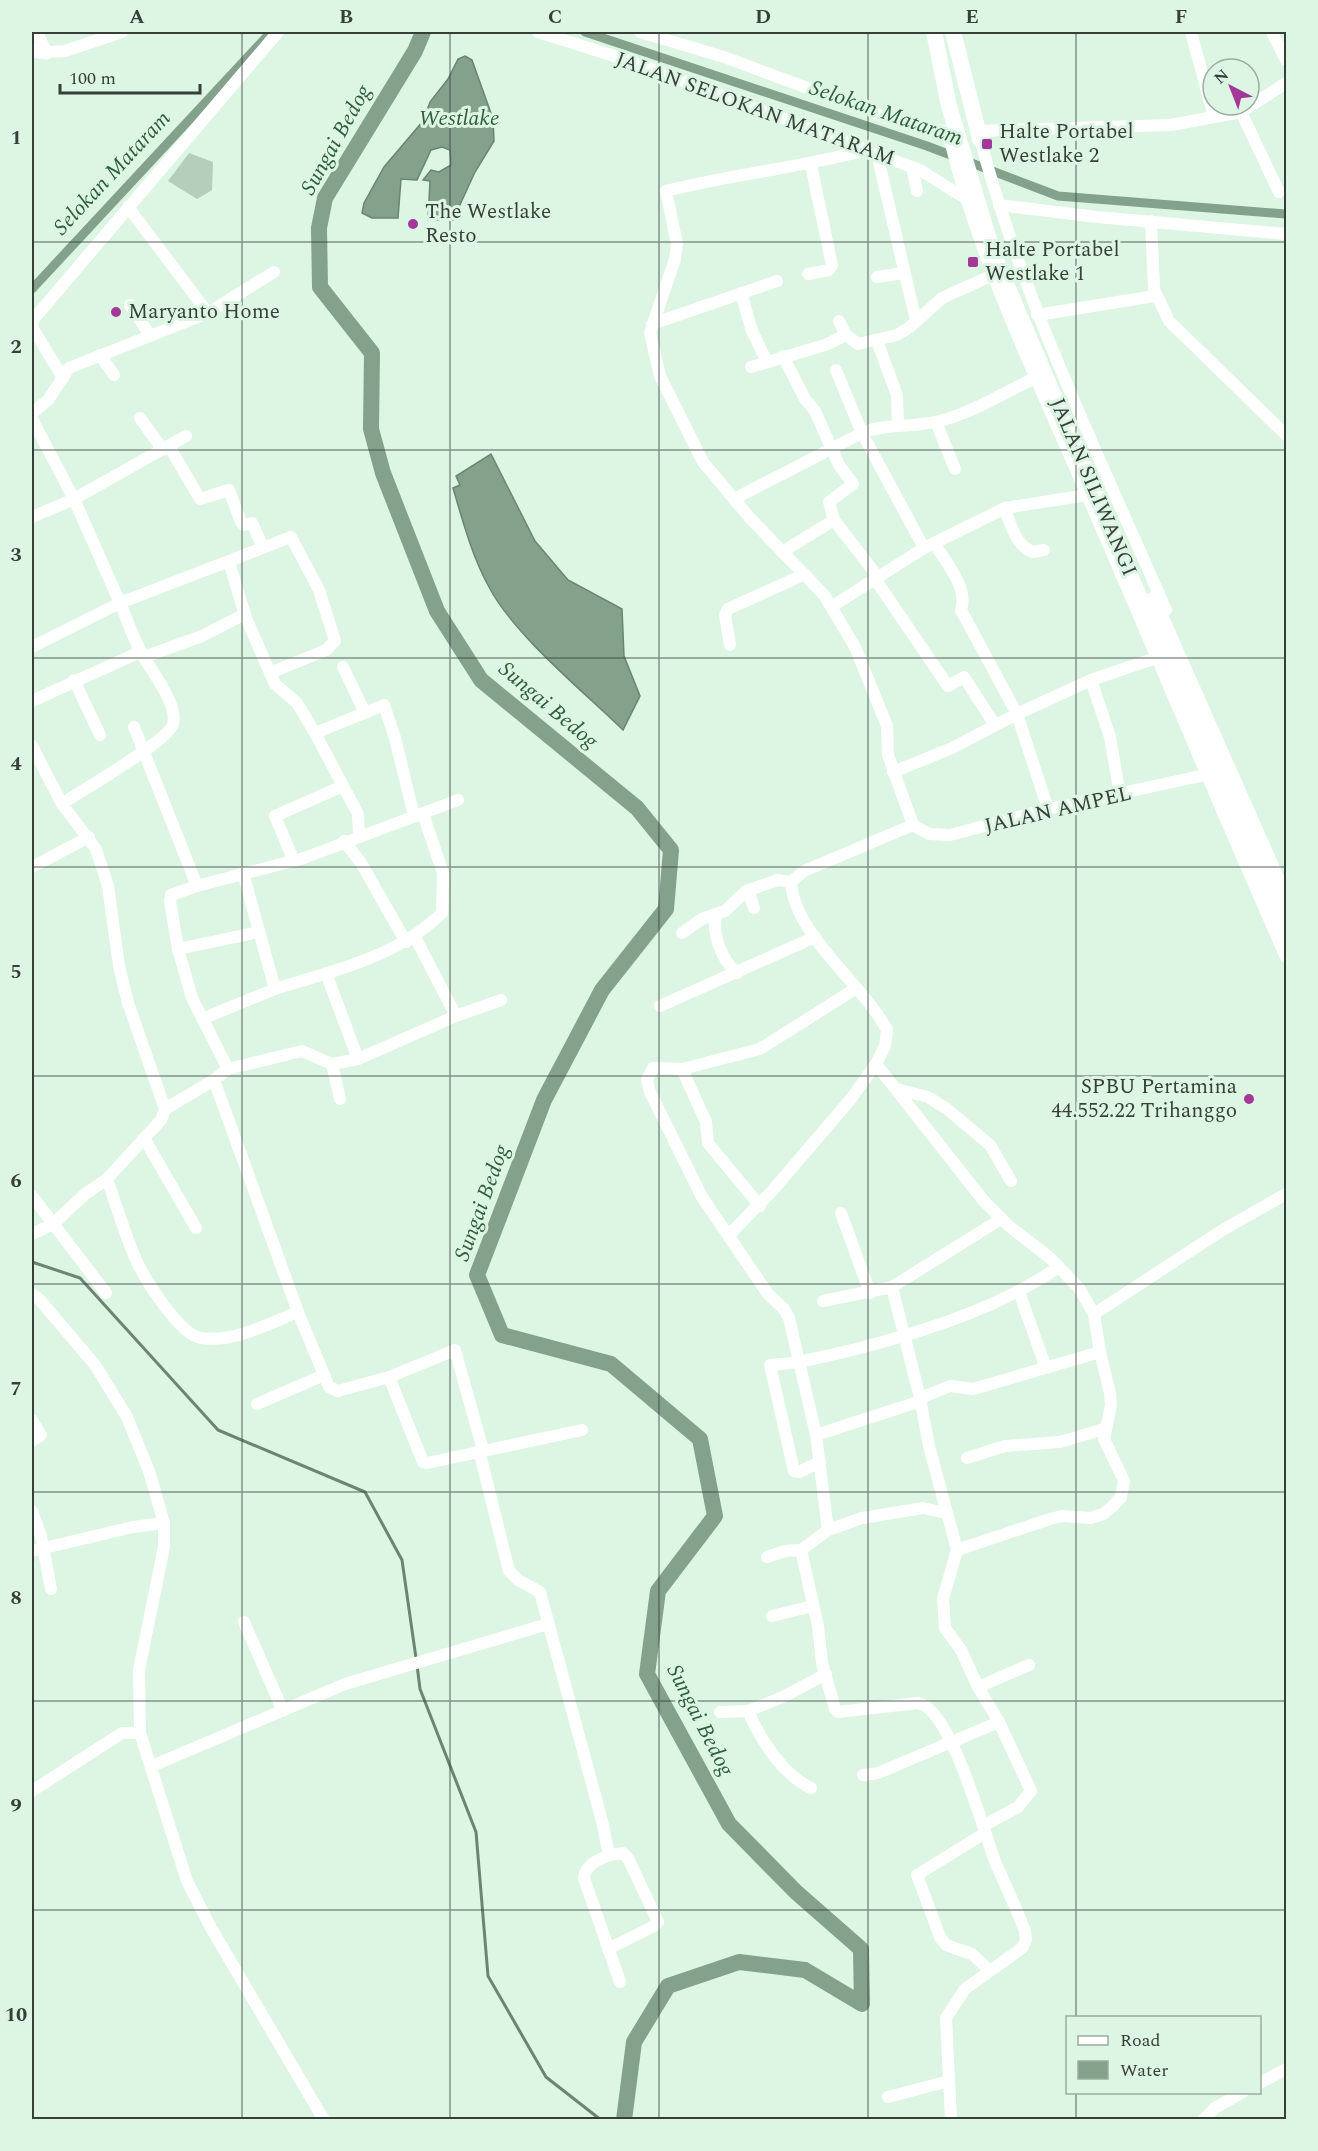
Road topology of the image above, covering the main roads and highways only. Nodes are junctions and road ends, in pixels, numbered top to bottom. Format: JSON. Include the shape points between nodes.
{"nodes":[{"id":1,"x":922,"y":32,"type":"edge"},
{"id":2,"x":934,"y":32,"type":"edge"},
{"id":3,"x":944,"y":32,"type":"edge"},
{"id":4,"x":954,"y":32,"type":"edge"},
{"id":5,"x":954,"y":106,"type":"junction"},
{"id":6,"x":949,"y":135,"type":"road end"},
{"id":7,"x":979,"y":135,"type":"road end"},
{"id":8,"x":1132,"y":565,"type":"junction"},
{"id":9,"x":1287,"y":900,"type":"edge"},
{"id":10,"x":1287,"y":932,"type":"edge"}],
"edges":[{"from":1,"to":6,"type":"highway"},
{"from":2,"to":5,"type":"highway","name":"JALAN SILIWANGI"},
{"from":3,"to":5,"type":"highway","name":"JALAN SILIWANGI"},
{"from":4,"to":7,"type":"highway"},
{"from":5,"to":8,"type":"highway","name":"JALAN SILIWANGI","via":[[993,254]]},
{"from":8,"to":9,"type":"highway","name":"JALAN SILIWANGI","via":[[1157,599]]},
{"from":8,"to":10,"type":"highway","name":"JALAN SILIWANGI","via":[[1160,661]]}]}
